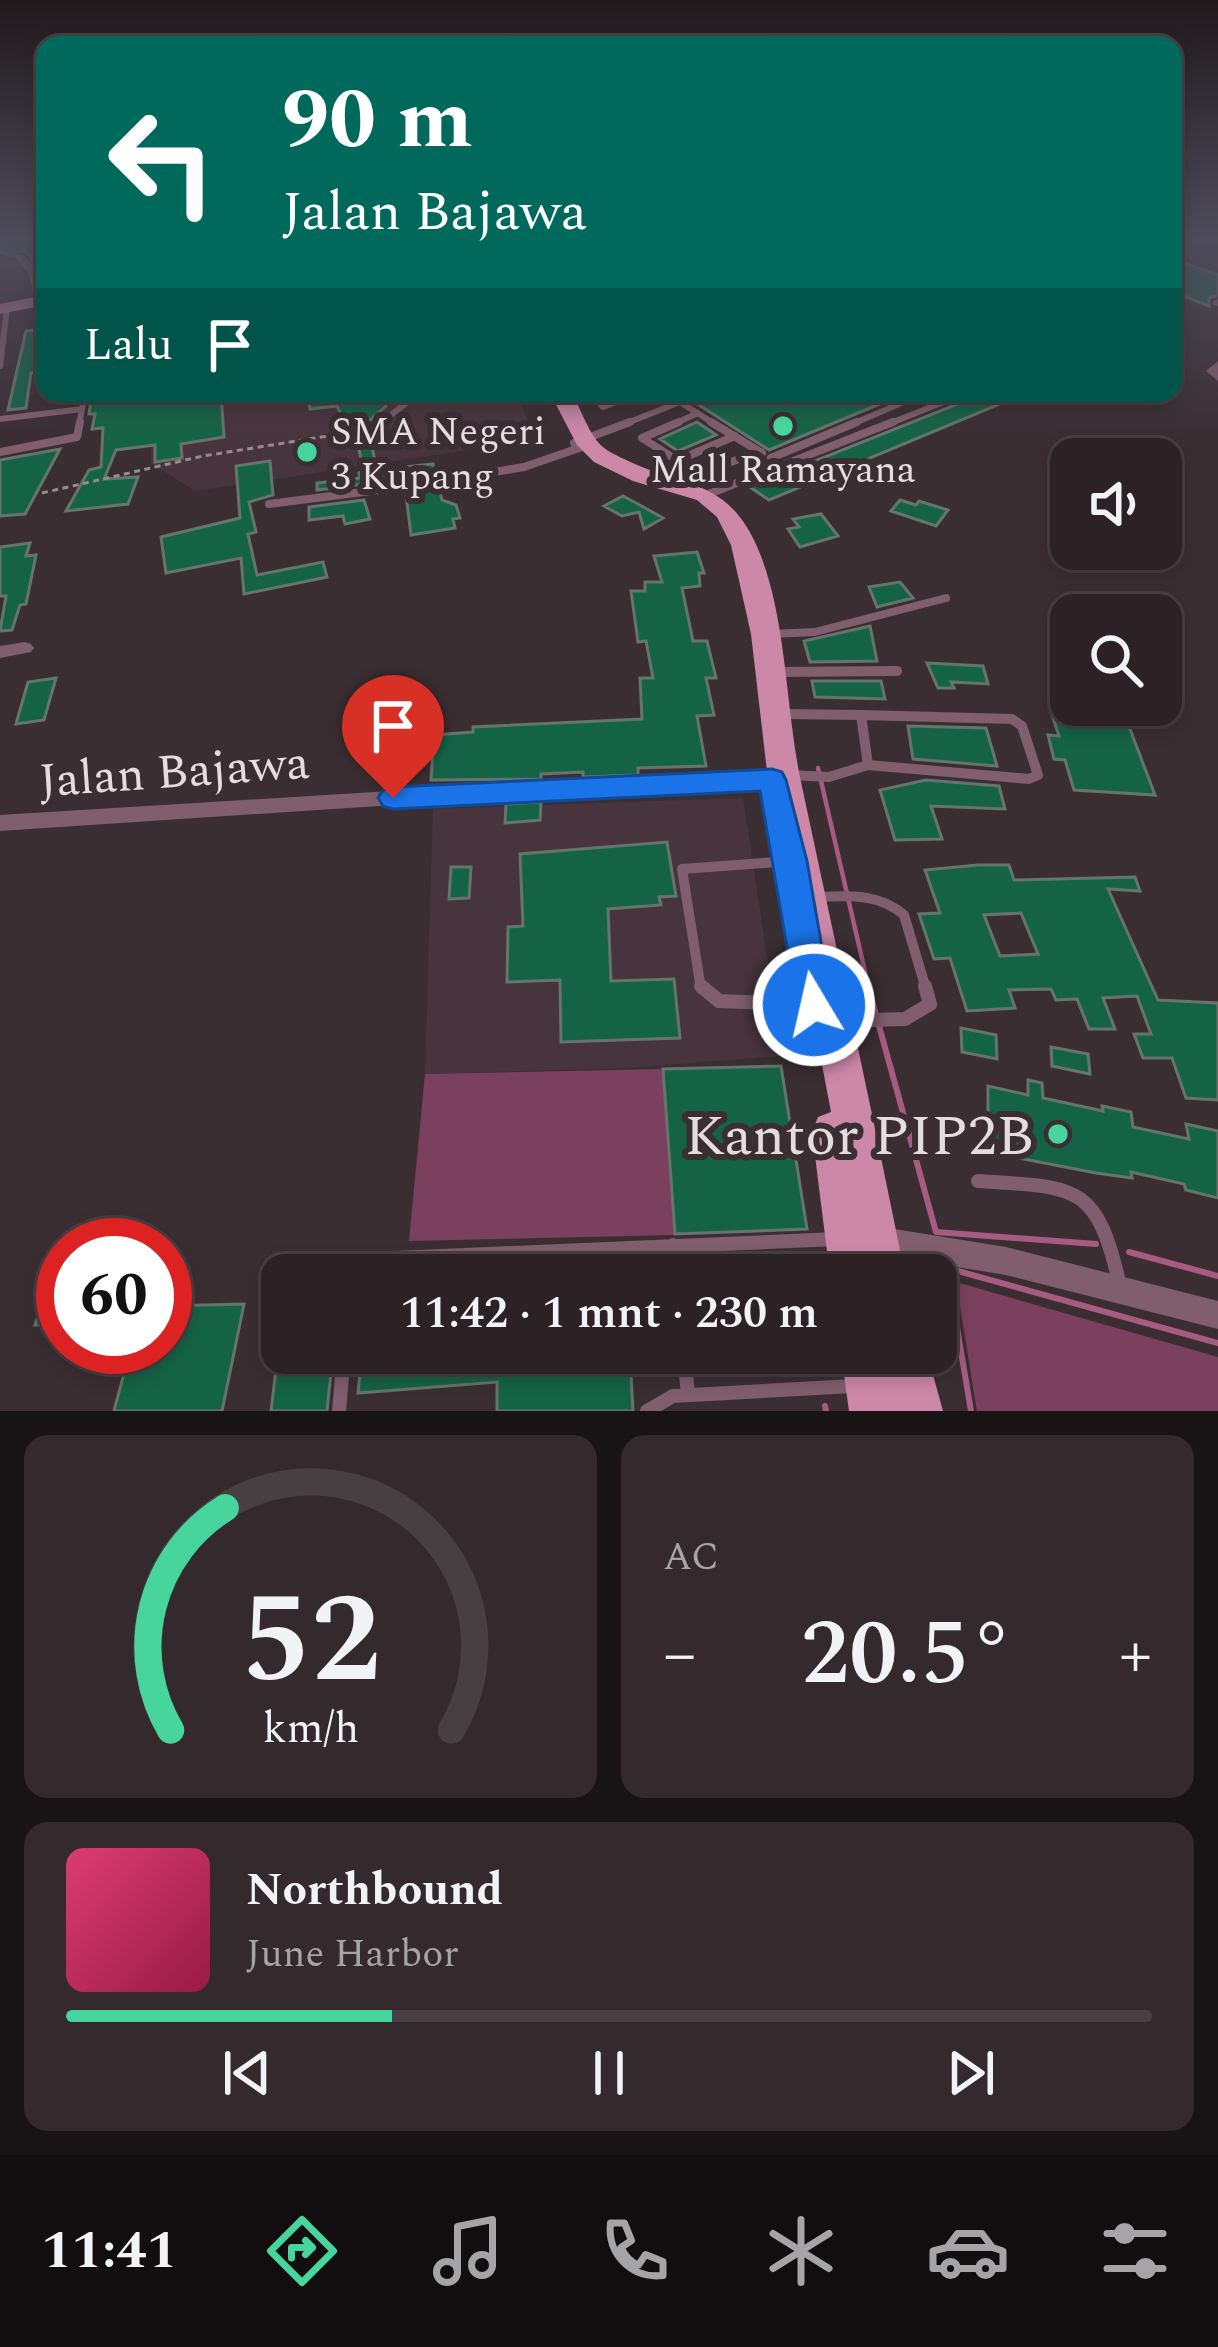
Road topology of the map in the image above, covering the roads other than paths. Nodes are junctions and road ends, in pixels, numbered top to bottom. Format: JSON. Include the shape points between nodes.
{"nodes":[{"id":1,"x":4,"y":308,"type":"edge"},
{"id":2,"x":1218,"y":365,"type":"edge"},
{"id":3,"x":0,"y":366,"type":"edge"},
{"id":4,"x":1218,"y":377,"type":"edge"},
{"id":5,"x":83,"y":402,"type":"edge"},
{"id":6,"x":408,"y":402,"type":"edge"},
{"id":7,"x":564,"y":402,"type":"edge"},
{"id":8,"x":680,"y":402,"type":"joint"},
{"id":9,"x":904,"y":402,"type":"edge"},
{"id":10,"x":943,"y":402,"type":"edge"},
{"id":11,"x":82,"y":409,"type":"junction"},
{"id":12,"x":698,"y":413,"type":"junction"},
{"id":13,"x":0,"y":418,"type":"edge"},
{"id":14,"x":367,"y":430,"type":"road end"},
{"id":15,"x":735,"y":436,"type":"junction"},
{"id":16,"x":582,"y":444,"type":"junction"},
{"id":17,"x":0,"y":452,"type":"edge"},
{"id":18,"x":760,"y":452,"type":"junction"},
{"id":19,"x":771,"y":458,"type":"junction"},
{"id":20,"x":676,"y":461,"type":"junction"},
{"id":21,"x":782,"y":465,"type":"junction"},
{"id":22,"x":428,"y":483,"type":"dead end"},
{"id":23,"x":410,"y":486,"type":"dead end"},
{"id":24,"x":700,"y":497,"type":"junction"},
{"id":25,"x":269,"y":504,"type":"dead end"},
{"id":26,"x":946,"y":598,"type":"dead end"},
{"id":27,"x":759,"y":633,"type":"junction"},
{"id":28,"x":25,"y":648,"type":"dead end"},
{"id":29,"x":0,"y":652,"type":"edge"},
{"id":30,"x":897,"y":671,"type":"dead end"},
{"id":31,"x":765,"y":672,"type":"junction"},
{"id":32,"x":772,"y":715,"type":"junction"},
{"id":33,"x":861,"y":715,"type":"junction"},
{"id":34,"x":868,"y":766,"type":"junction"},
{"id":35,"x":784,"y":777,"type":"junction"},
{"id":36,"x":0,"y":823,"type":"edge"},
{"id":37,"x":807,"y":882,"type":"junction"},
{"id":38,"x":831,"y":1014,"type":"junction"},
{"id":39,"x":978,"y":1181,"type":"dead end"},
{"id":40,"x":674,"y":1245,"type":"junction"},
{"id":41,"x":480,"y":1254,"type":"edge"},
{"id":42,"x":675,"y":1254,"type":"edge"},
{"id":43,"x":816,"y":1254,"type":"edge"},
{"id":44,"x":864,"y":1254,"type":"edge"},
{"id":45,"x":879,"y":1254,"type":"edge"},
{"id":46,"x":1120,"y":1288,"type":"junction"},
{"id":47,"x":1218,"y":1315,"type":"edge"},
{"id":48,"x":342,"y":1374,"type":"edge"},
{"id":49,"x":686,"y":1374,"type":"edge"},
{"id":50,"x":878,"y":1375,"type":"edge"},
{"id":51,"x":688,"y":1395,"type":"junction"},
{"id":52,"x":339,"y":1411,"type":"edge"},
{"id":53,"x":647,"y":1411,"type":"edge"},
{"id":54,"x":918,"y":1411,"type":"edge"}],
"edges":[{"from":1,"to":3,"type":"lane"},
{"from":2,"to":4,"type":"street"},
{"from":5,"to":11,"type":"lane"},
{"from":6,"to":14,"type":"lane"},
{"from":7,"to":16,"type":"main road"},
{"from":8,"to":12,"type":"lane"},
{"from":8,"to":16,"type":"lane"},
{"from":9,"to":19,"type":"lane"},
{"from":10,"to":21,"type":"lane"},
{"from":11,"to":13,"type":"lane"},
{"from":11,"to":17,"type":"lane","via":[[71,440]]},
{"from":12,"to":15,"type":"lane"},
{"from":12,"to":20,"type":"lane","via":[[642,436]]},
{"from":15,"to":18,"type":"lane"},
{"from":15,"to":20,"type":"lane"},
{"from":16,"to":22,"type":"lane","via":[[524,467]]},
{"from":16,"to":24,"type":"main road","via":[[621,476]]},
{"from":18,"to":19,"type":"lane"},
{"from":18,"to":20,"type":"lane","via":[[705,474]]},
{"from":19,"to":21,"type":"lane"},
{"from":21,"to":24,"type":"lane"},
{"from":23,"to":25,"type":"lane"},
{"from":24,"to":27,"type":"main road","via":[[728,533]]},
{"from":26,"to":27,"type":"lane","via":[[814,632]]},
{"from":27,"to":31,"type":"main road"},
{"from":28,"to":29,"type":"street"},
{"from":30,"to":31,"type":"lane"},
{"from":31,"to":32,"type":"main road"},
{"from":32,"to":33,"type":"lane"},
{"from":32,"to":35,"type":"main road"},
{"from":33,"to":34,"type":"lane"},
{"from":33,"to":34,"type":"lane","via":[[1012,719],[1022,726],[1038,775]]},
{"from":34,"to":35,"type":"lane"},
{"from":35,"to":36,"type":"street","name":"Jalan Bajawa"},
{"from":35,"to":37,"type":"main road"},
{"from":37,"to":38,"type":"main road"},
{"from":37,"to":38,"type":"lane","via":[[896,906],[930,1004],[888,1021]]},
{"from":37,"to":38,"type":"lane","via":[[682,869],[700,989],[719,1001]]},
{"from":38,"to":44,"type":"main road"},
{"from":39,"to":46,"type":"lane","via":[[1051,1187],[1089,1201],[1106,1222]]},
{"from":40,"to":41,"type":"lane"},
{"from":40,"to":42,"type":"lane"},
{"from":40,"to":43,"type":"lane"},
{"from":45,"to":46,"type":"street","via":[[925,1245]]},
{"from":46,"to":47,"type":"street"},
{"from":48,"to":52,"type":"lane"},
{"from":49,"to":51,"type":"lane"},
{"from":50,"to":51,"type":"lane"},
{"from":50,"to":54,"type":"main road"},
{"from":51,"to":53,"type":"lane"}]}
